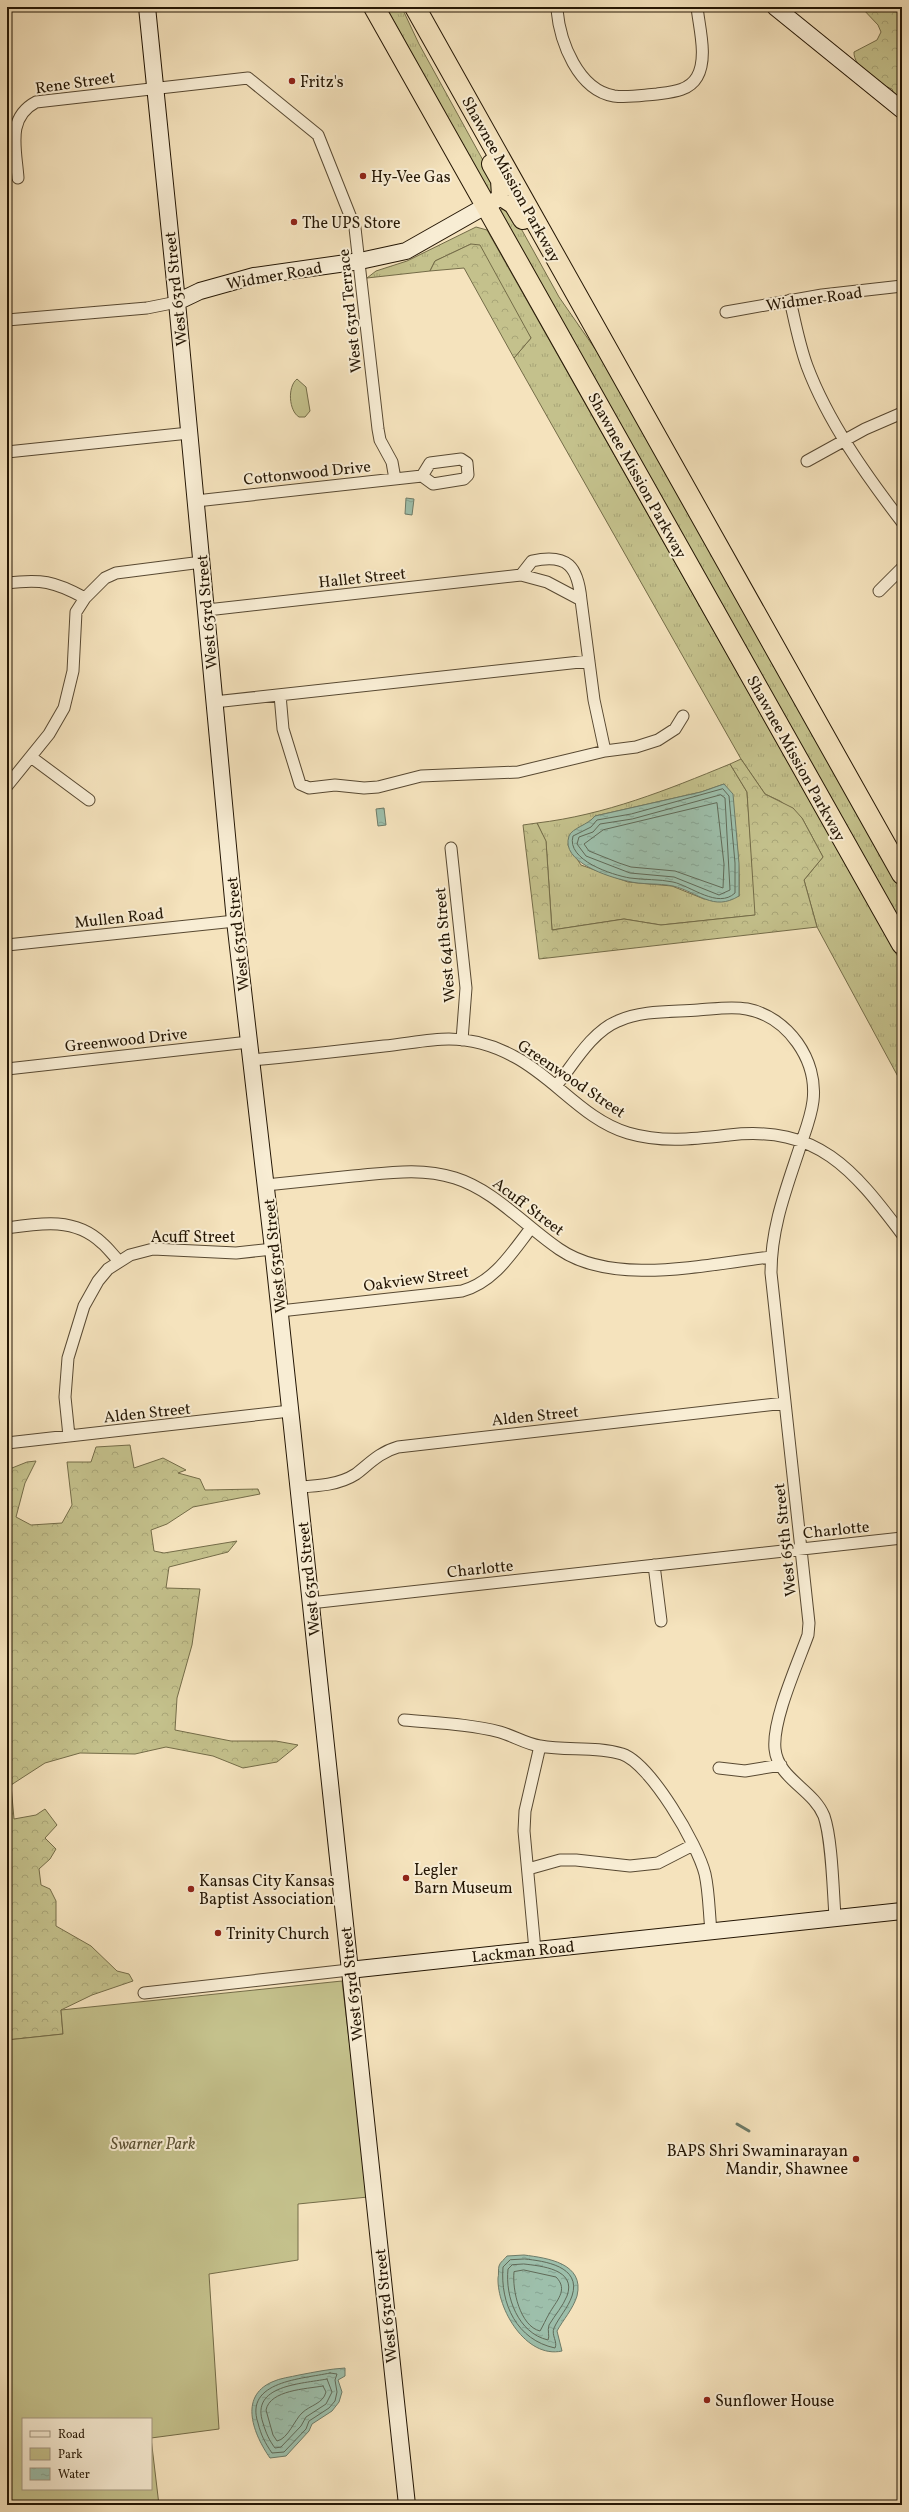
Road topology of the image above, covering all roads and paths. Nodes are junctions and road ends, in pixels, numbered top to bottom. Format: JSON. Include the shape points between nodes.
{"nodes":[{"id":1,"x":147,"y":7,"type":"edge"},
{"id":2,"x":374,"y":7,"type":"edge"},
{"id":3,"x":414,"y":7,"type":"edge"},
{"id":4,"x":697,"y":7,"type":"edge"},
{"id":5,"x":775,"y":7,"type":"edge"},
{"id":6,"x":557,"y":10,"type":"dead end"},
{"id":7,"x":450,"y":71,"type":"junction"},
{"id":8,"x":154,"y":88,"type":"junction"},
{"id":9,"x":902,"y":110,"type":"edge"},
{"id":10,"x":18,"y":178,"type":"dead end"},
{"id":11,"x":502,"y":196,"type":"junction"},
{"id":12,"x":485,"y":207,"type":"junction"},
{"id":13,"x":360,"y":261,"type":"junction"},
{"id":14,"x":902,"y":286,"type":"edge"},
{"id":15,"x":790,"y":300,"type":"junction"},
{"id":16,"x":177,"y":302,"type":"junction"},
{"id":17,"x":726,"y":312,"type":"dead end"},
{"id":18,"x":588,"y":313,"type":"junction"},
{"id":19,"x":7,"y":320,"type":"edge"},
{"id":20,"x":902,"y":414,"type":"edge"},
{"id":21,"x":189,"y":433,"type":"junction"},
{"id":22,"x":846,"y":440,"type":"junction"},
{"id":23,"x":7,"y":452,"type":"edge"},
{"id":24,"x":807,"y":461,"type":"dead end"},
{"id":25,"x":422,"y":476,"type":"dead end"},
{"id":26,"x":395,"y":479,"type":"junction"},
{"id":27,"x":196,"y":501,"type":"junction"},
{"id":28,"x":902,"y":522,"type":"edge"},
{"id":29,"x":202,"y":562,"type":"junction"},
{"id":30,"x":902,"y":568,"type":"edge"},
{"id":31,"x":521,"y":575,"type":"junction"},
{"id":32,"x":7,"y":583,"type":"edge"},
{"id":33,"x":879,"y":591,"type":"dead end"},
{"id":34,"x":85,"y":598,"type":"junction"},
{"id":35,"x":581,"y":600,"type":"junction"},
{"id":36,"x":206,"y":610,"type":"junction"},
{"id":37,"x":589,"y":661,"type":"junction"},
{"id":38,"x":280,"y":695,"type":"junction"},
{"id":39,"x":214,"y":702,"type":"junction"},
{"id":40,"x":683,"y":716,"type":"dead end"},
{"id":41,"x":605,"y":751,"type":"junction"},
{"id":42,"x":31,"y":757,"type":"junction"},
{"id":43,"x":7,"y":786,"type":"edge"},
{"id":44,"x":89,"y":800,"type":"dead end"},
{"id":45,"x":451,"y":848,"type":"dead end"},
{"id":46,"x":902,"y":874,"type":"edge"},
{"id":47,"x":235,"y":921,"type":"junction"},
{"id":48,"x":902,"y":944,"type":"edge"},
{"id":49,"x":7,"y":945,"type":"edge"},
{"id":50,"x":462,"y":1040,"type":"junction"},
{"id":51,"x":249,"y":1042,"type":"junction"},
{"id":52,"x":251,"y":1060,"type":"junction"},
{"id":53,"x":7,"y":1069,"type":"edge"},
{"id":54,"x":556,"y":1086,"type":"junction"},
{"id":55,"x":801,"y":1142,"type":"junction"},
{"id":56,"x":266,"y":1185,"type":"junction"},
{"id":57,"x":7,"y":1228,"type":"edge"},
{"id":58,"x":531,"y":1228,"type":"junction"},
{"id":59,"x":902,"y":1234,"type":"edge"},
{"id":60,"x":273,"y":1250,"type":"junction"},
{"id":61,"x":771,"y":1257,"type":"junction"},
{"id":62,"x":119,"y":1261,"type":"junction"},
{"id":63,"x":280,"y":1311,"type":"junction"},
{"id":64,"x":785,"y":1403,"type":"junction"},
{"id":65,"x":290,"y":1412,"type":"junction"},
{"id":66,"x":70,"y":1436,"type":"junction"},
{"id":67,"x":7,"y":1443,"type":"edge"},
{"id":68,"x":298,"y":1487,"type":"junction"},
{"id":69,"x":902,"y":1538,"type":"edge"},
{"id":70,"x":801,"y":1549,"type":"junction"},
{"id":71,"x":654,"y":1565,"type":"junction"},
{"id":72,"x":310,"y":1603,"type":"junction"},
{"id":73,"x":661,"y":1622,"type":"dead end"},
{"id":74,"x":404,"y":1720,"type":"dead end"},
{"id":75,"x":540,"y":1746,"type":"junction"},
{"id":76,"x":781,"y":1765,"type":"junction"},
{"id":77,"x":720,"y":1768,"type":"dead end"},
{"id":78,"x":693,"y":1845,"type":"junction"},
{"id":79,"x":528,"y":1869,"type":"junction"},
{"id":80,"x":902,"y":1911,"type":"edge"},
{"id":81,"x":836,"y":1916,"type":"junction"},
{"id":82,"x":711,"y":1931,"type":"junction"},
{"id":83,"x":535,"y":1950,"type":"junction"},
{"id":84,"x":349,"y":1970,"type":"junction"},
{"id":85,"x":144,"y":1993,"type":"dead end"},
{"id":86,"x":407,"y":2505,"type":"edge"}],
"edges":[{"from":1,"to":8,"type":"street","name":"West 63rd Street"},
{"from":2,"to":12,"type":"highway","name":"Shawnee Mission Parkway"},
{"from":3,"to":7,"type":"highway","name":"Shawnee Mission Parkway"},
{"from":4,"to":6,"type":"street","via":[[702,57],[697,77],[682,90],[626,97],[601,92],[589,84],[563,39]]},
{"from":5,"to":9,"type":"street"},
{"from":7,"to":11,"type":"highway","via":[[477,137],[501,180]]},
{"from":7,"to":18,"type":"highway","name":"Shawnee Mission Parkway"},
{"from":8,"to":10,"type":"street","name":"Rene Street","via":[[36,102],[26,107],[14,127]]},
{"from":8,"to":13,"type":"street","name":"West 63rd Terrace","via":[[248,78],[318,135],[355,228]]},
{"from":8,"to":16,"type":"street","name":"West 63rd Street"},
{"from":11,"to":12,"type":"street","name":"Widmer Road"},
{"from":11,"to":18,"type":"highway","via":[[514,204],[538,245]]},
{"from":12,"to":13,"type":"street","name":"Widmer Road","via":[[406,251]]},
{"from":12,"to":48,"type":"highway","name":"Shawnee Mission Parkway"},
{"from":13,"to":16,"type":"street","name":"Widmer Road","via":[[254,276],[200,291]]},
{"from":13,"to":26,"type":"street","name":"West 63rd Terrace","via":[[378,429],[380,440],[392,462]]},
{"from":14,"to":15,"type":"street","name":"Widmer Road"},
{"from":15,"to":17,"type":"street","name":"Widmer Road"},
{"from":15,"to":22,"type":"street","via":[[807,366]]},
{"from":16,"to":19,"type":"street","name":"Widmer Road","via":[[147,308]]},
{"from":16,"to":21,"type":"street","name":"West 63rd Street"},
{"from":18,"to":46,"type":"highway","name":"Shawnee Mission Parkway"},
{"from":20,"to":22,"type":"street","via":[[886,419]]},
{"from":21,"to":23,"type":"street"},
{"from":21,"to":27,"type":"street","name":"West 63rd Street"},
{"from":22,"to":24,"type":"street"},
{"from":22,"to":28,"type":"street"},
{"from":25,"to":26,"type":"street","name":"Cottonwood Drive"},
{"from":26,"to":27,"type":"street","name":"Cottonwood Drive"},
{"from":27,"to":29,"type":"street","name":"West 63rd Street"},
{"from":29,"to":34,"type":"street","via":[[116,573],[105,578]]},
{"from":29,"to":36,"type":"street","name":"West 63rd Street"},
{"from":30,"to":33,"type":"street"},
{"from":31,"to":35,"type":"street","name":"Hallet Street","via":[[547,582]]},
{"from":31,"to":35,"type":"street","via":[[532,561],[545,558],[570,565],[578,576]]},
{"from":31,"to":36,"type":"street","name":"Hallet Street"},
{"from":32,"to":34,"type":"street","via":[[36,580],[52,582]]},
{"from":34,"to":42,"type":"street","via":[[76,612],[73,670],[69,692],[55,724]]},
{"from":35,"to":37,"type":"street"},
{"from":36,"to":39,"type":"street","name":"West 63rd Street"},
{"from":37,"to":38,"type":"street"},
{"from":37,"to":41,"type":"street"},
{"from":38,"to":39,"type":"street"},
{"from":38,"to":41,"type":"street","via":[[283,729],[289,749],[300,784],[309,788],[335,785],[378,787],[421,776],[518,772]]},
{"from":39,"to":47,"type":"street","name":"West 63rd Street"},
{"from":40,"to":41,"type":"street","via":[[675,729],[658,740]]},
{"from":42,"to":43,"type":"street"},
{"from":42,"to":44,"type":"street"},
{"from":45,"to":50,"type":"street","name":"West 64th Street","via":[[466,988]]},
{"from":47,"to":49,"type":"street","name":"Mullen Road"},
{"from":47,"to":51,"type":"street","name":"West 63rd Street"},
{"from":50,"to":52,"type":"street","name":"Greenwood Street","via":[[440,1040]]},
{"from":50,"to":54,"type":"street","name":"Greenwood Street","via":[[499,1049]]},
{"from":51,"to":52,"type":"street","name":"West 63rd Street"},
{"from":51,"to":53,"type":"street","name":"Greenwood Drive"},
{"from":52,"to":56,"type":"street","name":"West 63rd Street"},
{"from":54,"to":55,"type":"street","name":"Greenwood Street","via":[[595,1117],[627,1133],[649,1139],[669,1140],[768,1133]]},
{"from":54,"to":55,"type":"street","name":"West 65th Street","via":[[596,1036],[616,1022],[644,1014],[716,1009],[747,1010],[763,1014],[790,1033],[808,1063],[814,1086],[811,1115]]},
{"from":55,"to":59,"type":"street","via":[[821,1149],[849,1170]]},
{"from":55,"to":61,"type":"street","name":"West 65th Street","via":[[774,1229]]},
{"from":56,"to":58,"type":"street","name":"Acuff Street","via":[[399,1172],[434,1172],[456,1178],[481,1190]]},
{"from":56,"to":60,"type":"street","name":"West 63rd Street"},
{"from":57,"to":62,"type":"street","via":[[47,1223],[70,1226],[101,1242]]},
{"from":58,"to":61,"type":"street","name":"Acuff Street","via":[[566,1254],[586,1264],[607,1269],[652,1270]]},
{"from":58,"to":63,"type":"street","name":"Oakview Street","via":[[497,1271],[475,1287],[462,1291]]},
{"from":60,"to":62,"type":"street","name":"Acuff Street","via":[[236,1253],[153,1249]]},
{"from":60,"to":63,"type":"street","name":"West 63rd Street"},
{"from":61,"to":64,"type":"street","name":"West 65th Street"},
{"from":62,"to":66,"type":"street","via":[[108,1270],[89,1294],[68,1358],[65,1397]]},
{"from":63,"to":65,"type":"street","name":"West 63rd Street"},
{"from":64,"to":68,"type":"street","name":"Alden Street","via":[[398,1447],[375,1457],[356,1474],[343,1480],[332,1484]]},
{"from":64,"to":70,"type":"street","name":"West 65th Street"},
{"from":65,"to":66,"type":"street","name":"Alden Street"},
{"from":65,"to":68,"type":"street","name":"West 63rd Street"},
{"from":66,"to":67,"type":"street","name":"Alden Street"},
{"from":68,"to":72,"type":"street","name":"West 63rd Street"},
{"from":69,"to":70,"type":"street","name":"Charlotte"},
{"from":70,"to":71,"type":"street","name":"Charlotte"},
{"from":70,"to":76,"type":"street","name":"West 65th Street","via":[[808,1635],[775,1732],[775,1751]]},
{"from":71,"to":72,"type":"street","name":"Charlotte"},
{"from":71,"to":73,"type":"street"},
{"from":72,"to":84,"type":"street","name":"West 63rd Street"},
{"from":74,"to":75,"type":"street","via":[[482,1729]]},
{"from":75,"to":78,"type":"street","via":[[601,1749],[623,1754],[634,1760],[651,1776]]},
{"from":75,"to":79,"type":"street","via":[[525,1811],[524,1831]]},
{"from":76,"to":77,"type":"street","via":[[745,1771]]},
{"from":76,"to":81,"type":"street","name":"West 65th Street","via":[[785,1773],[810,1795],[824,1817]]},
{"from":78,"to":79,"type":"street","via":[[658,1863],[630,1866],[560,1860]]},
{"from":78,"to":82,"type":"street","via":[[705,1874]]},
{"from":79,"to":83,"type":"street"},
{"from":80,"to":81,"type":"street","name":"Lackman Road"},
{"from":81,"to":82,"type":"street","name":"Lackman Road"},
{"from":82,"to":83,"type":"street","name":"Lackman Road"},
{"from":83,"to":84,"type":"street","name":"Lackman Road"},
{"from":84,"to":85,"type":"street","name":"Lackman Road"},
{"from":84,"to":86,"type":"street","name":"West 63rd Street"}]}
